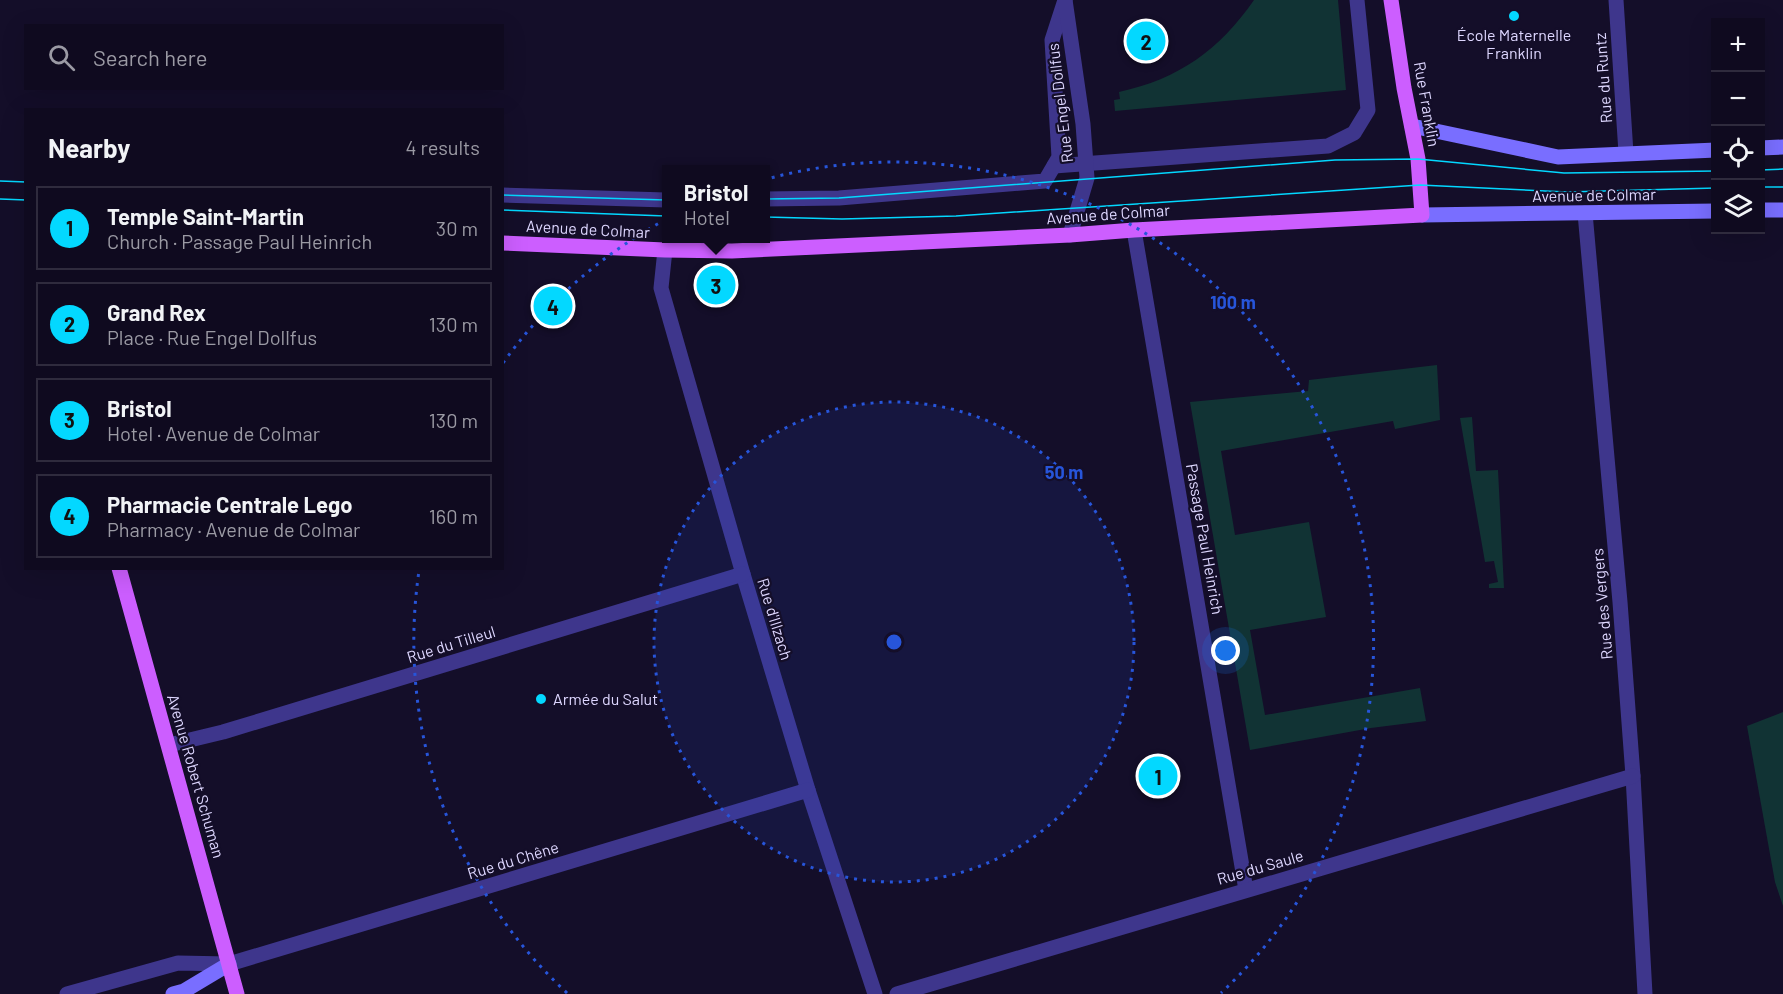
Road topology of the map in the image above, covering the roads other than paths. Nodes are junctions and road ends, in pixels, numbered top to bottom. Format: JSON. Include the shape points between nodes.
{"nodes":[{"id":1,"x":1065,"y":0,"type":"edge"},
{"id":2,"x":1357,"y":0,"type":"edge"},
{"id":3,"x":1391,"y":0,"type":"edge"},
{"id":4,"x":1616,"y":0,"type":"edge"},
{"id":5,"x":1412,"y":126,"type":"junction"},
{"id":6,"x":1783,"y":147,"type":"edge"},
{"id":7,"x":1765,"y":148,"type":"edge"},
{"id":8,"x":1711,"y":150,"type":"edge"},
{"id":9,"x":1626,"y":153,"type":"junction"},
{"id":10,"x":1086,"y":163,"type":"junction"},
{"id":11,"x":1054,"y":166,"type":"junction"},
{"id":12,"x":504,"y":195,"type":"edge"},
{"id":13,"x":770,"y":199,"type":"edge"},
{"id":14,"x":662,"y":200,"type":"edge"},
{"id":15,"x":1765,"y":210,"type":"edge"},
{"id":16,"x":1783,"y":210,"type":"edge"},
{"id":17,"x":1711,"y":211,"type":"edge"},
{"id":18,"x":1585,"y":213,"type":"junction"},
{"id":19,"x":1422,"y":215,"type":"junction"},
{"id":20,"x":1134,"y":230,"type":"junction"},
{"id":21,"x":1070,"y":236,"type":"junction"},
{"id":22,"x":504,"y":243,"type":"edge"},
{"id":23,"x":665,"y":250,"type":"junction"},
{"id":24,"x":120,"y":570,"type":"edge"},
{"id":25,"x":743,"y":574,"type":"junction"},
{"id":26,"x":169,"y":745,"type":"junction"},
{"id":27,"x":1634,"y":776,"type":"junction"},
{"id":28,"x":808,"y":790,"type":"junction"},
{"id":29,"x":1246,"y":890,"type":"junction"},
{"id":30,"x":229,"y":964,"type":"junction"},
{"id":31,"x":67,"y":994,"type":"edge"},
{"id":32,"x":173,"y":994,"type":"edge"},
{"id":33,"x":237,"y":994,"type":"edge"},
{"id":34,"x":875,"y":994,"type":"edge"},
{"id":35,"x":897,"y":994,"type":"edge"},
{"id":36,"x":1646,"y":994,"type":"edge"}],
"edges":[{"from":1,"to":10,"type":"street","name":"Rue Engel Dollfus"},
{"from":1,"to":11,"type":"street","via":[[1052,40],[1059,157]]},
{"from":2,"to":10,"type":"street","via":[[1368,110],[1354,133],[1328,146]]},
{"from":3,"to":5,"type":"main road","name":"Rue Franklin"},
{"from":4,"to":9,"type":"street","name":"Rue du Runtz"},
{"from":5,"to":9,"type":"main road","via":[[1558,157]]},
{"from":5,"to":19,"type":"main road","name":"Rue Franklin"},
{"from":6,"to":7,"type":"main road"},
{"from":8,"to":9,"type":"main road"},
{"from":10,"to":11,"type":"street"},
{"from":10,"to":21,"type":"street","name":"Rue Engel Dollfus","via":[[1087,178]]},
{"from":11,"to":13,"type":"street","via":[[1045,181],[839,198]]},
{"from":12,"to":14,"type":"street"},
{"from":15,"to":16,"type":"main road"},
{"from":17,"to":18,"type":"main road","name":"Avenue de Colmar"},
{"from":18,"to":19,"type":"main road","name":"Avenue de Colmar"},
{"from":18,"to":27,"type":"street","name":"Rue des Vergers"},
{"from":19,"to":20,"type":"main road","name":"Avenue de Colmar"},
{"from":20,"to":21,"type":"main road","name":"Avenue de Colmar"},
{"from":20,"to":29,"type":"street","name":"Passage Paul Heinrich"},
{"from":21,"to":23,"type":"main road","name":"Avenue de Colmar","via":[[732,251]]},
{"from":22,"to":23,"type":"main road","name":"Avenue de Colmar"},
{"from":23,"to":25,"type":"street","name":"Rue d'Illzach","via":[[662,288]]},
{"from":24,"to":26,"type":"main road","name":"Avenue Robert Schuman"},
{"from":25,"to":26,"type":"street","name":"Rue du Tilleul"},
{"from":25,"to":28,"type":"street","name":"Rue d'Illzach"},
{"from":26,"to":30,"type":"main road","name":"Avenue Robert Schuman"},
{"from":27,"to":29,"type":"street","name":"Rue du Saule"},
{"from":27,"to":36,"type":"street","name":"Rue des Vergers"},
{"from":28,"to":30,"type":"street","name":"Rue du Chêne"},
{"from":28,"to":34,"type":"street","name":"Rue d'Illzach"},
{"from":29,"to":35,"type":"street","name":"Rue du Saule"},
{"from":30,"to":31,"type":"street","name":"Rue du Chêne","via":[[178,963]]},
{"from":30,"to":32,"type":"main road"},
{"from":30,"to":33,"type":"main road","name":"Avenue Robert Schuman"}]}
